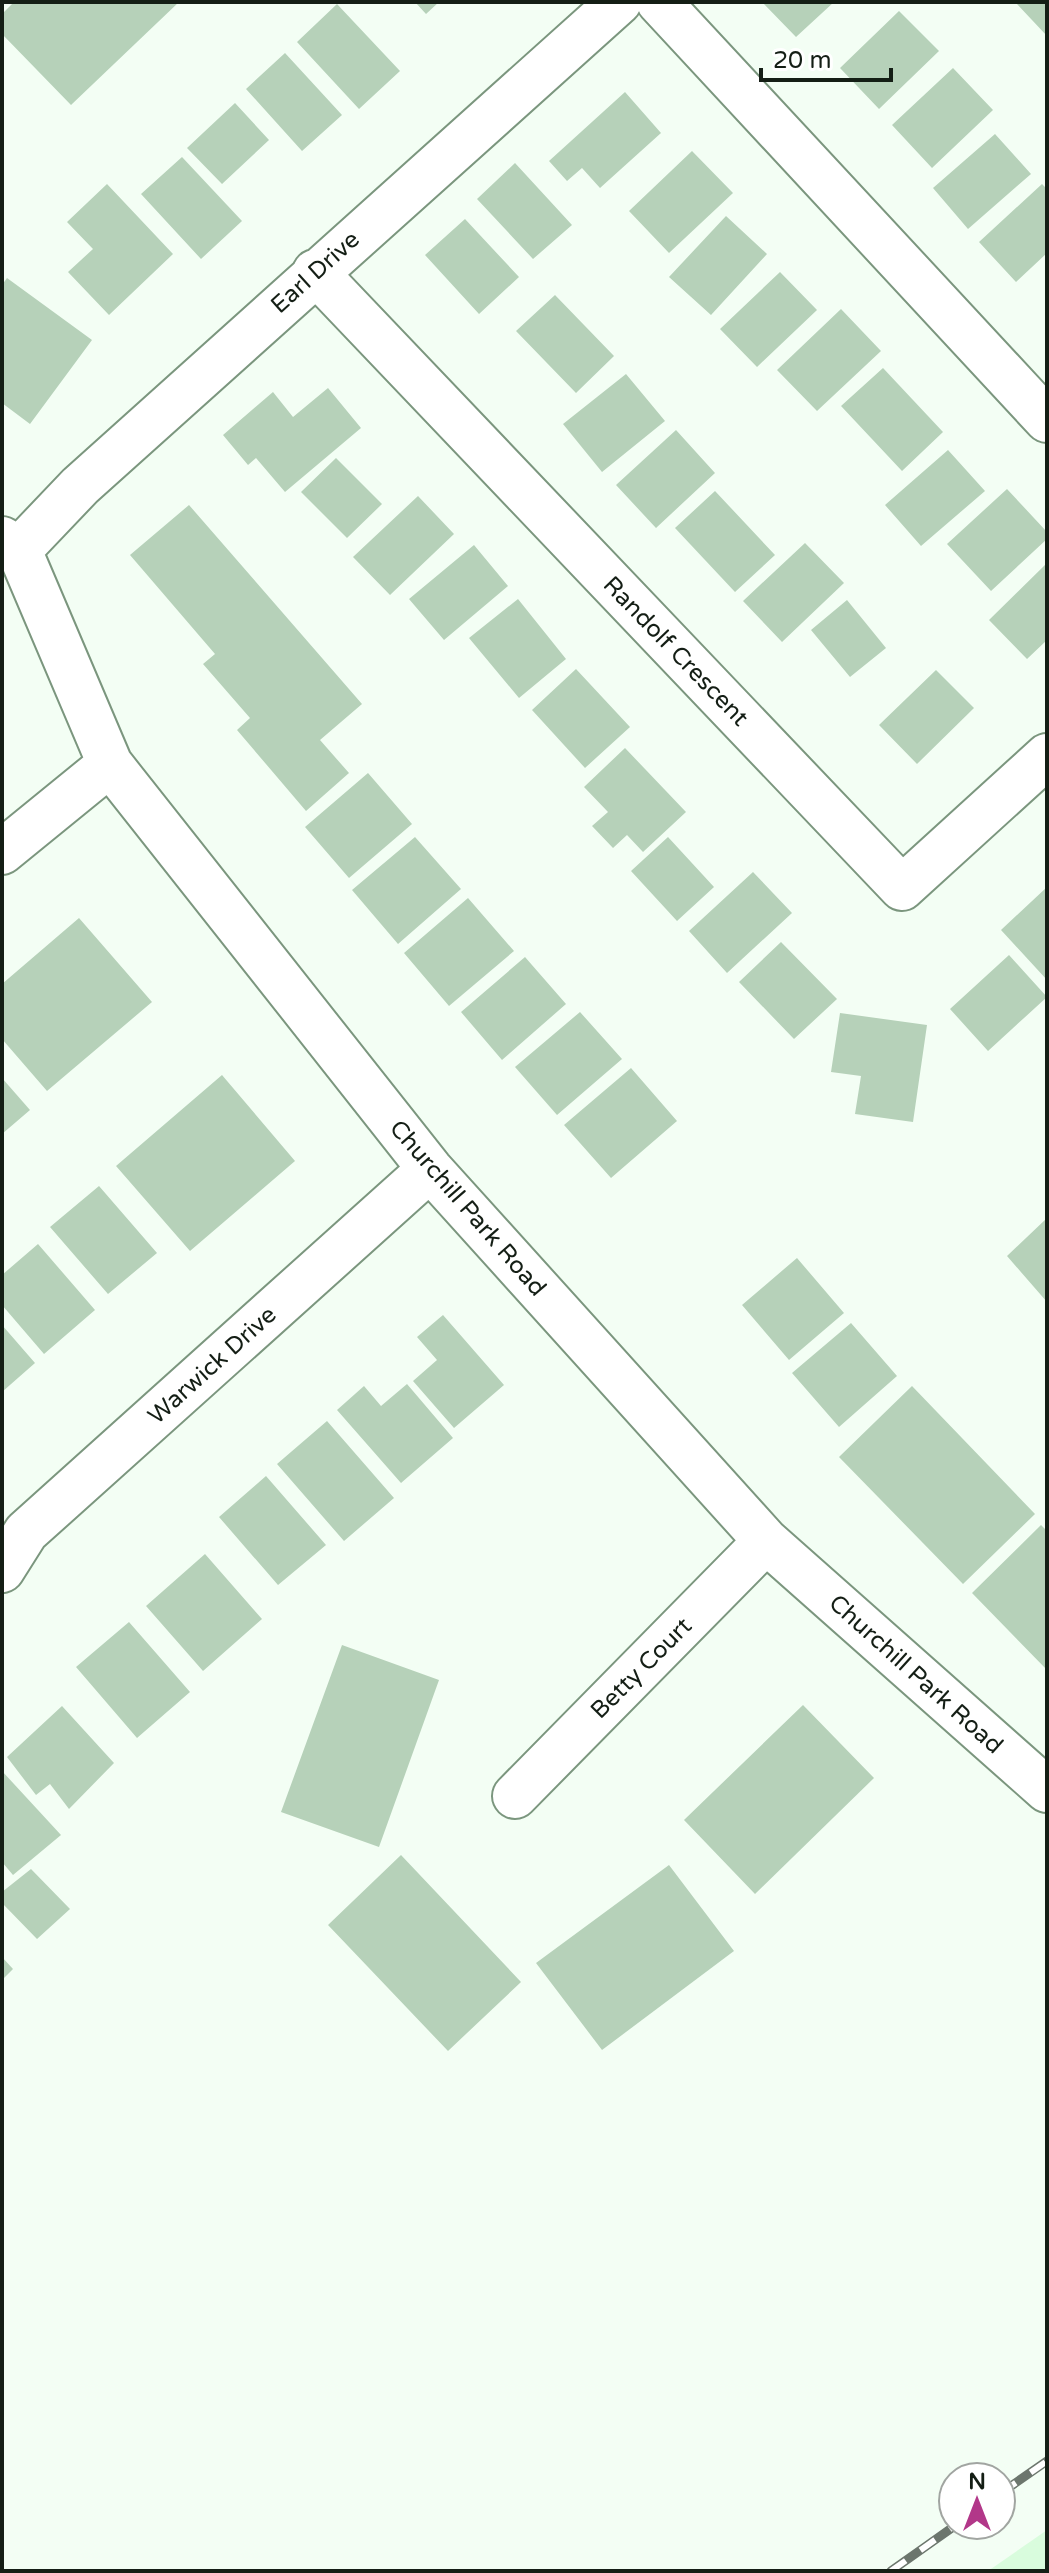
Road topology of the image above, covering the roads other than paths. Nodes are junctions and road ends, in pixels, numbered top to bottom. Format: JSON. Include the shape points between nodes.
{"nodes":[{"id":1,"x":619,"y":2,"type":"edge"},
{"id":2,"x":659,"y":2,"type":"edge"},
{"id":3,"x":315,"y":272,"type":"junction"},
{"id":4,"x":1047,"y":420,"type":"edge"},
{"id":5,"x":10,"y":545,"type":"edge"},
{"id":6,"x":1047,"y":756,"type":"edge"},
{"id":7,"x":110,"y":764,"type":"junction"},
{"id":8,"x":2,"y":852,"type":"edge"},
{"id":9,"x":430,"y":1169,"type":"junction"},
{"id":10,"x":766,"y":1541,"type":"junction"},
{"id":11,"x":2,"y":1570,"type":"edge"},
{"id":12,"x":1047,"y":1790,"type":"edge"},
{"id":13,"x":515,"y":1796,"type":"dead end"}],
"edges":[{"from":1,"to":3,"type":"street","name":"Earl Drive"},
{"from":2,"to":4,"type":"street"},
{"from":3,"to":5,"type":"street","name":"Earl Drive"},
{"from":3,"to":6,"type":"street","name":"Randolf Crescent","via":[[902,888]]},
{"from":5,"to":7,"type":"street","name":"Churchill Park Road"},
{"from":7,"to":8,"type":"street"},
{"from":7,"to":9,"type":"street","name":"Churchill Park Road"},
{"from":9,"to":10,"type":"street","name":"Churchill Park Road"},
{"from":9,"to":11,"type":"street","name":"Warwick Drive","via":[[26,1532]]},
{"from":10,"to":12,"type":"street","name":"Churchill Park Road"},
{"from":10,"to":13,"type":"street","name":"Betty Court"}]}
